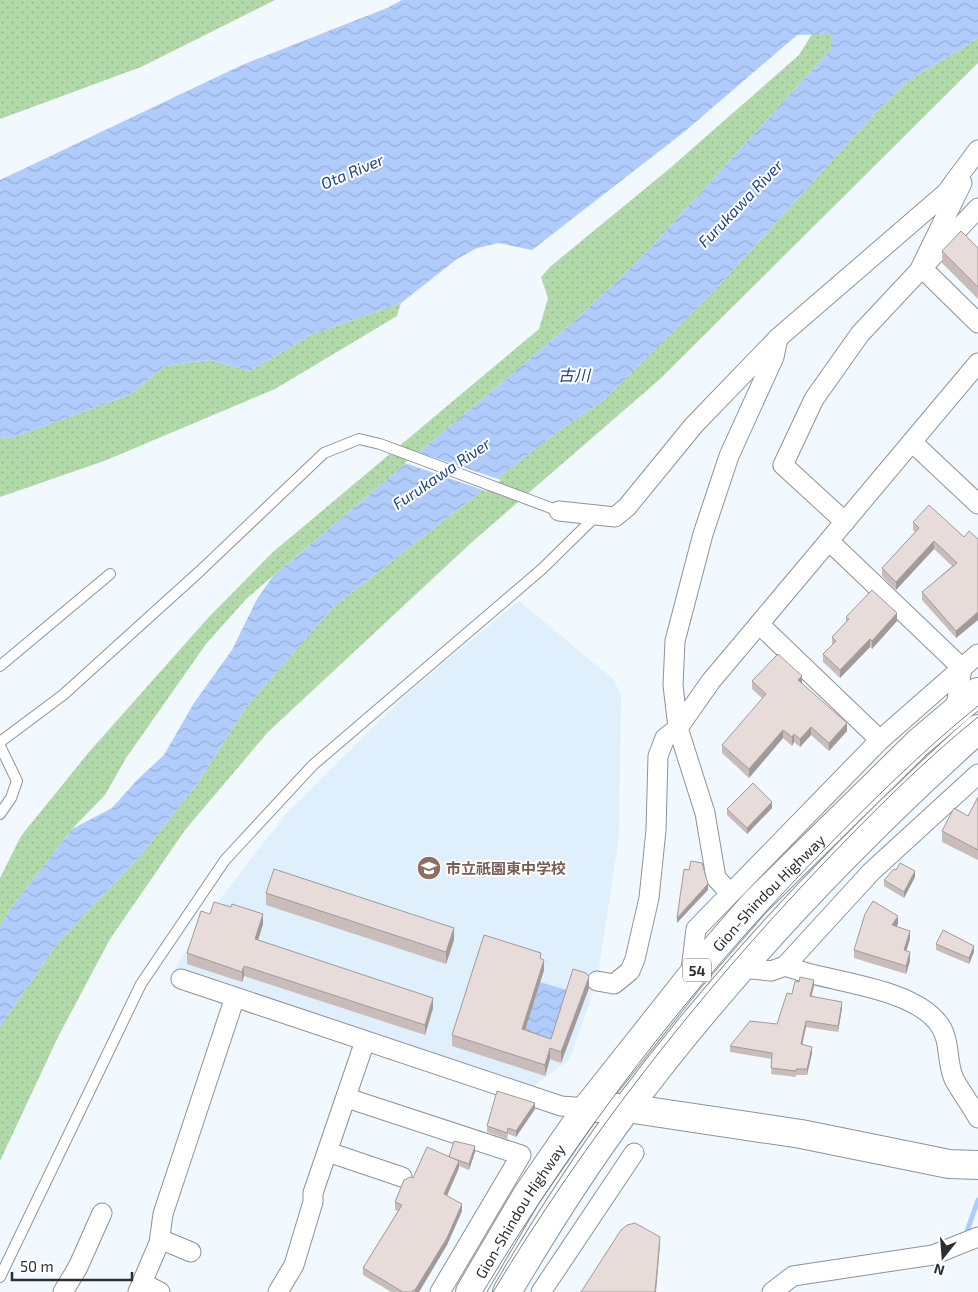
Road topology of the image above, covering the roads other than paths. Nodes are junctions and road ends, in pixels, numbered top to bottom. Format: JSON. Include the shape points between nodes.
{"nodes":[{"id":1,"x":978,"y":150,"type":"edge"},
{"id":2,"x":978,"y":208,"type":"edge"},
{"id":3,"x":921,"y":267,"type":"junction"},
{"id":4,"x":978,"y":323,"type":"edge"},
{"id":5,"x":778,"y":338,"type":"junction"},
{"id":6,"x":978,"y":364,"type":"edge"},
{"id":7,"x":912,"y":442,"type":"junction"},
{"id":8,"x":978,"y":504,"type":"edge"},
{"id":9,"x":559,"y":511,"type":"joint"},
{"id":10,"x":597,"y":515,"type":"junction"},
{"id":11,"x":845,"y":522,"type":"junction"},
{"id":12,"x":829,"y":541,"type":"junction"},
{"id":13,"x":110,"y":574,"type":"dead end"},
{"id":14,"x":759,"y":624,"type":"junction"},
{"id":15,"x":978,"y":654,"type":"edge"},
{"id":16,"x":0,"y":666,"type":"edge"},
{"id":17,"x":962,"y":668,"type":"junction"},
{"id":18,"x":978,"y":692,"type":"edge"},
{"id":19,"x":955,"y":712,"type":"junction"},
{"id":20,"x":678,"y":728,"type":"junction"},
{"id":21,"x":978,"y":729,"type":"edge"},
{"id":22,"x":880,"y":740,"type":"junction"},
{"id":23,"x":0,"y":742,"type":"edge"},
{"id":24,"x":0,"y":746,"type":"edge"},
{"id":25,"x":978,"y":774,"type":"edge"},
{"id":26,"x":0,"y":814,"type":"edge"},
{"id":27,"x":730,"y":894,"type":"junction"},
{"id":28,"x":785,"y":966,"type":"junction"},
{"id":29,"x":741,"y":968,"type":"junction"},
{"id":30,"x":690,"y":978,"type":"junction"},
{"id":31,"x":181,"y":979,"type":"dead end"},
{"id":32,"x":597,"y":981,"type":"dead end"},
{"id":33,"x":235,"y":997,"type":"junction"},
{"id":34,"x":365,"y":1040,"type":"junction"},
{"id":35,"x":347,"y":1098,"type":"junction"},
{"id":36,"x":587,"y":1108,"type":"junction"},
{"id":37,"x":627,"y":1108,"type":"junction"},
{"id":38,"x":978,"y":1118,"type":"edge"},
{"id":39,"x":328,"y":1152,"type":"junction"},
{"id":40,"x":634,"y":1153,"type":"dead end"},
{"id":41,"x":978,"y":1164,"type":"edge"},
{"id":42,"x":402,"y":1177,"type":"dead end"},
{"id":43,"x":102,"y":1213,"type":"dead end"},
{"id":44,"x":545,"y":1228,"type":"junction"},
{"id":45,"x":506,"y":1231,"type":"junction"},
{"id":46,"x":978,"y":1237,"type":"edge"},
{"id":47,"x":160,"y":1238,"type":"junction"},
{"id":48,"x":467,"y":1246,"type":"junction"},
{"id":49,"x":191,"y":1252,"type":"dead end"},
{"id":50,"x":554,"y":1273,"type":"junction"},
{"id":51,"x":0,"y":1276,"type":"edge"},
{"id":52,"x":140,"y":1288,"type":"edge"},
{"id":53,"x":63,"y":1292,"type":"edge"},
{"id":54,"x":160,"y":1292,"type":"edge"},
{"id":55,"x":278,"y":1292,"type":"edge"},
{"id":56,"x":440,"y":1292,"type":"edge"},
{"id":57,"x":470,"y":1292,"type":"edge"},
{"id":58,"x":508,"y":1292,"type":"edge"},
{"id":59,"x":541,"y":1292,"type":"edge"},
{"id":60,"x":772,"y":1292,"type":"edge"}],
"edges":[{"from":1,"to":3,"type":"street"},
{"from":1,"to":5,"type":"street","via":[[946,193]]},
{"from":2,"to":3,"type":"street"},
{"from":3,"to":4,"type":"street"},
{"from":3,"to":11,"type":"street","via":[[860,334],[814,399],[783,465]]},
{"from":5,"to":10,"type":"street","via":[[694,425],[627,506],[615,517]]},
{"from":5,"to":20,"type":"street","via":[[774,357],[726,465],[702,534],[677,632],[673,685]]},
{"from":6,"to":7,"type":"street"},
{"from":7,"to":8,"type":"street"},
{"from":7,"to":11,"type":"street"},
{"from":9,"to":10,"type":"street"},
{"from":9,"to":23,"type":"lane","via":[[380,444],[359,440],[324,453],[63,695]]},
{"from":10,"to":51,"type":"lane","via":[[542,568],[313,765],[225,860],[141,984]]},
{"from":11,"to":12,"type":"street"},
{"from":12,"to":14,"type":"street"},
{"from":12,"to":17,"type":"street"},
{"from":13,"to":16,"type":"lane"},
{"from":14,"to":20,"type":"street","via":[[711,680]]},
{"from":14,"to":22,"type":"street"},
{"from":15,"to":17,"type":"street"},
{"from":17,"to":19,"type":"street"},
{"from":17,"to":22,"type":"street"},
{"from":18,"to":19,"type":"main road","name":"Gion-Shindou Highway","number":"54"},
{"from":19,"to":30,"type":"main road","name":"Gion-Shindou Highway","number":"54","via":[[919,742],[755,903]]},
{"from":20,"to":27,"type":"street","via":[[705,813],[716,878]]},
{"from":20,"to":32,"type":"street","via":[[665,738],[658,756],[656,830],[649,898],[634,959],[630,971],[614,984]]},
{"from":21,"to":29,"type":"main road","name":"Gion-Shindou Highway","number":"54","via":[[788,914]]},
{"from":22,"to":27,"type":"street"},
{"from":24,"to":26,"type":"lane","via":[[17,781]]},
{"from":25,"to":28,"type":"street","via":[[871,872]]},
{"from":27,"to":30,"type":"street","via":[[696,929]]},
{"from":28,"to":29,"type":"street","via":[[771,971]]},
{"from":28,"to":38,"type":"street","via":[[804,974],[900,996],[923,1008],[940,1025],[948,1044],[954,1079]]},
{"from":29,"to":37,"type":"main road","name":"Gion-Shindou Highway","number":"54"},
{"from":30,"to":36,"type":"main road","name":"Gion-Shindou Highway","number":"54"},
{"from":31,"to":33,"type":"street"},
{"from":33,"to":34,"type":"street"},
{"from":33,"to":47,"type":"street","via":[[163,1214]]},
{"from":34,"to":35,"type":"street"},
{"from":34,"to":36,"type":"street","via":[[561,1106]]},
{"from":35,"to":39,"type":"street"},
{"from":35,"to":48,"type":"street","via":[[523,1151]]},
{"from":36,"to":37,"type":"main road"},
{"from":36,"to":45,"type":"main road","name":"Gion-Shindou Highway","number":"54","via":[[526,1195]]},
{"from":37,"to":41,"type":"main road","via":[[801,1134],[949,1164]]},
{"from":37,"to":44,"type":"main road","name":"Gion-Shindou Highway","number":"54"},
{"from":39,"to":42,"type":"street"},
{"from":39,"to":55,"type":"street","via":[[313,1193],[294,1265]]},
{"from":40,"to":50,"type":"street"},
{"from":43,"to":53,"type":"street"},
{"from":44,"to":50,"type":"street"},
{"from":44,"to":58,"type":"main road","name":"Gion-Shindou Highway","number":"54"},
{"from":45,"to":48,"type":"street"},
{"from":45,"to":57,"type":"main road","name":"Gion-Shindou Highway","number":"54"},
{"from":46,"to":60,"type":"street","via":[[933,1255],[793,1276]]},
{"from":47,"to":49,"type":"street"},
{"from":47,"to":52,"type":"street"},
{"from":48,"to":56,"type":"street"},
{"from":50,"to":59,"type":"street"},
{"from":52,"to":54,"type":"street"}]}
